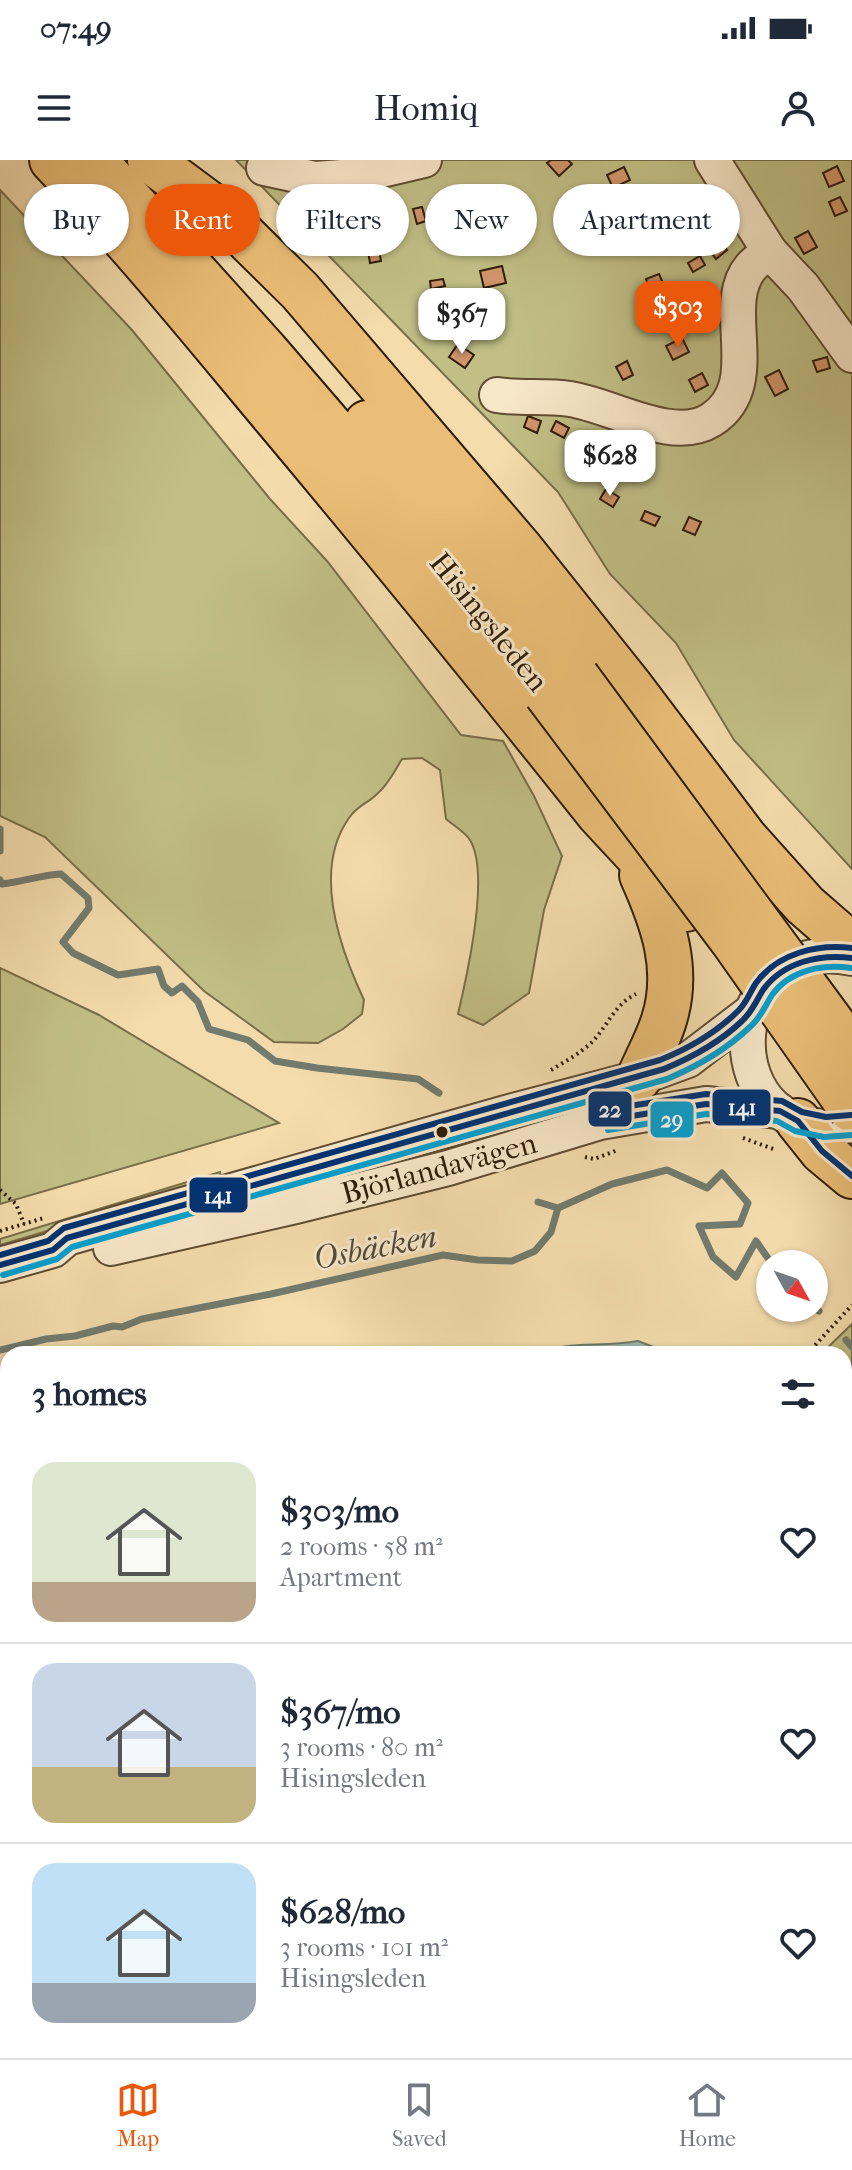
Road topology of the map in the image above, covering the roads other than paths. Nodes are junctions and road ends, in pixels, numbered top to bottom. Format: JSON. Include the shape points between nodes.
{"nodes":[{"id":1,"x":52,"y":160,"type":"edge"},
{"id":2,"x":94,"y":160,"type":"edge"},
{"id":3,"x":134,"y":160,"type":"edge"},
{"id":4,"x":150,"y":160,"type":"edge"},
{"id":5,"x":424,"y":160,"type":"edge"},
{"id":6,"x":712,"y":160,"type":"edge"},
{"id":7,"x":264,"y":168,"type":"dead end"},
{"id":8,"x":770,"y":252,"type":"junction"},
{"id":9,"x":852,"y":355,"type":"edge"},
{"id":10,"x":497,"y":395,"type":"dead end"},
{"id":11,"x":562,"y":685,"type":"junction"},
{"id":12,"x":631,"y":851,"type":"junction"},
{"id":13,"x":852,"y":946,"type":"edge"},
{"id":14,"x":852,"y":958,"type":"edge"},
{"id":15,"x":753,"y":1008,"type":"junction"},
{"id":16,"x":852,"y":1050,"type":"edge"},
{"id":17,"x":639,"y":1078,"type":"junction"},
{"id":18,"x":852,"y":1110,"type":"edge"},
{"id":19,"x":789,"y":1116,"type":"junction"},
{"id":20,"x":852,"y":1125,"type":"edge"},
{"id":21,"x":852,"y":1176,"type":"edge"},
{"id":22,"x":49,"y":1234,"type":"junction"},
{"id":23,"x":0,"y":1265,"type":"edge"}],
"edges":[{"from":1,"to":12,"type":"highway","via":[[230,363]]},
{"from":2,"to":11,"type":"highway","name":"Hisingsleden"},
{"from":3,"to":11,"type":"highway","name":"Hisingsleden","via":[[399,459]]},
{"from":4,"to":13,"type":"highway","via":[[220,212],[300,291],[519,547],[745,838],[805,905]]},
{"from":5,"to":7,"type":"street","via":[[356,176],[315,179]]},
{"from":6,"to":8,"type":"street"},
{"from":8,"to":9,"type":"street"},
{"from":8,"to":10,"type":"street","via":[[749,269],[743,282],[740,372],[726,407],[708,422],[661,426],[568,399]]},
{"from":11,"to":16,"type":"highway","name":"Hisingsleden","bridge":true},
{"from":11,"to":18,"type":"highway","name":"Hisingsleden","bridge":true},
{"from":12,"to":15,"type":"highway","via":[[652,867],[727,961]]},
{"from":12,"to":17,"type":"highway","via":[[662,919],[669,950],[664,1019]]},
{"from":14,"to":15,"type":"street","name":"Björlandavägen","via":[[825,956],[796,964],[772,980]]},
{"from":15,"to":17,"type":"street","name":"Björlandavägen","via":[[688,1060]]},
{"from":15,"to":19,"type":"street","via":[[746,1034],[750,1066],[765,1096]]},
{"from":17,"to":22,"type":"street","name":"Björlandavägen","via":[[67,1238]]},
{"from":19,"to":20,"type":"street","name":"Björlandavägen","via":[[825,1127]]},
{"from":19,"to":21,"type":"highway"},
{"from":19,"to":22,"type":"street","name":"Björlandavägen","via":[[706,1104],[600,1122],[448,1168],[72,1256]]},
{"from":22,"to":23,"type":"street","name":"Björlandavägen"}]}
